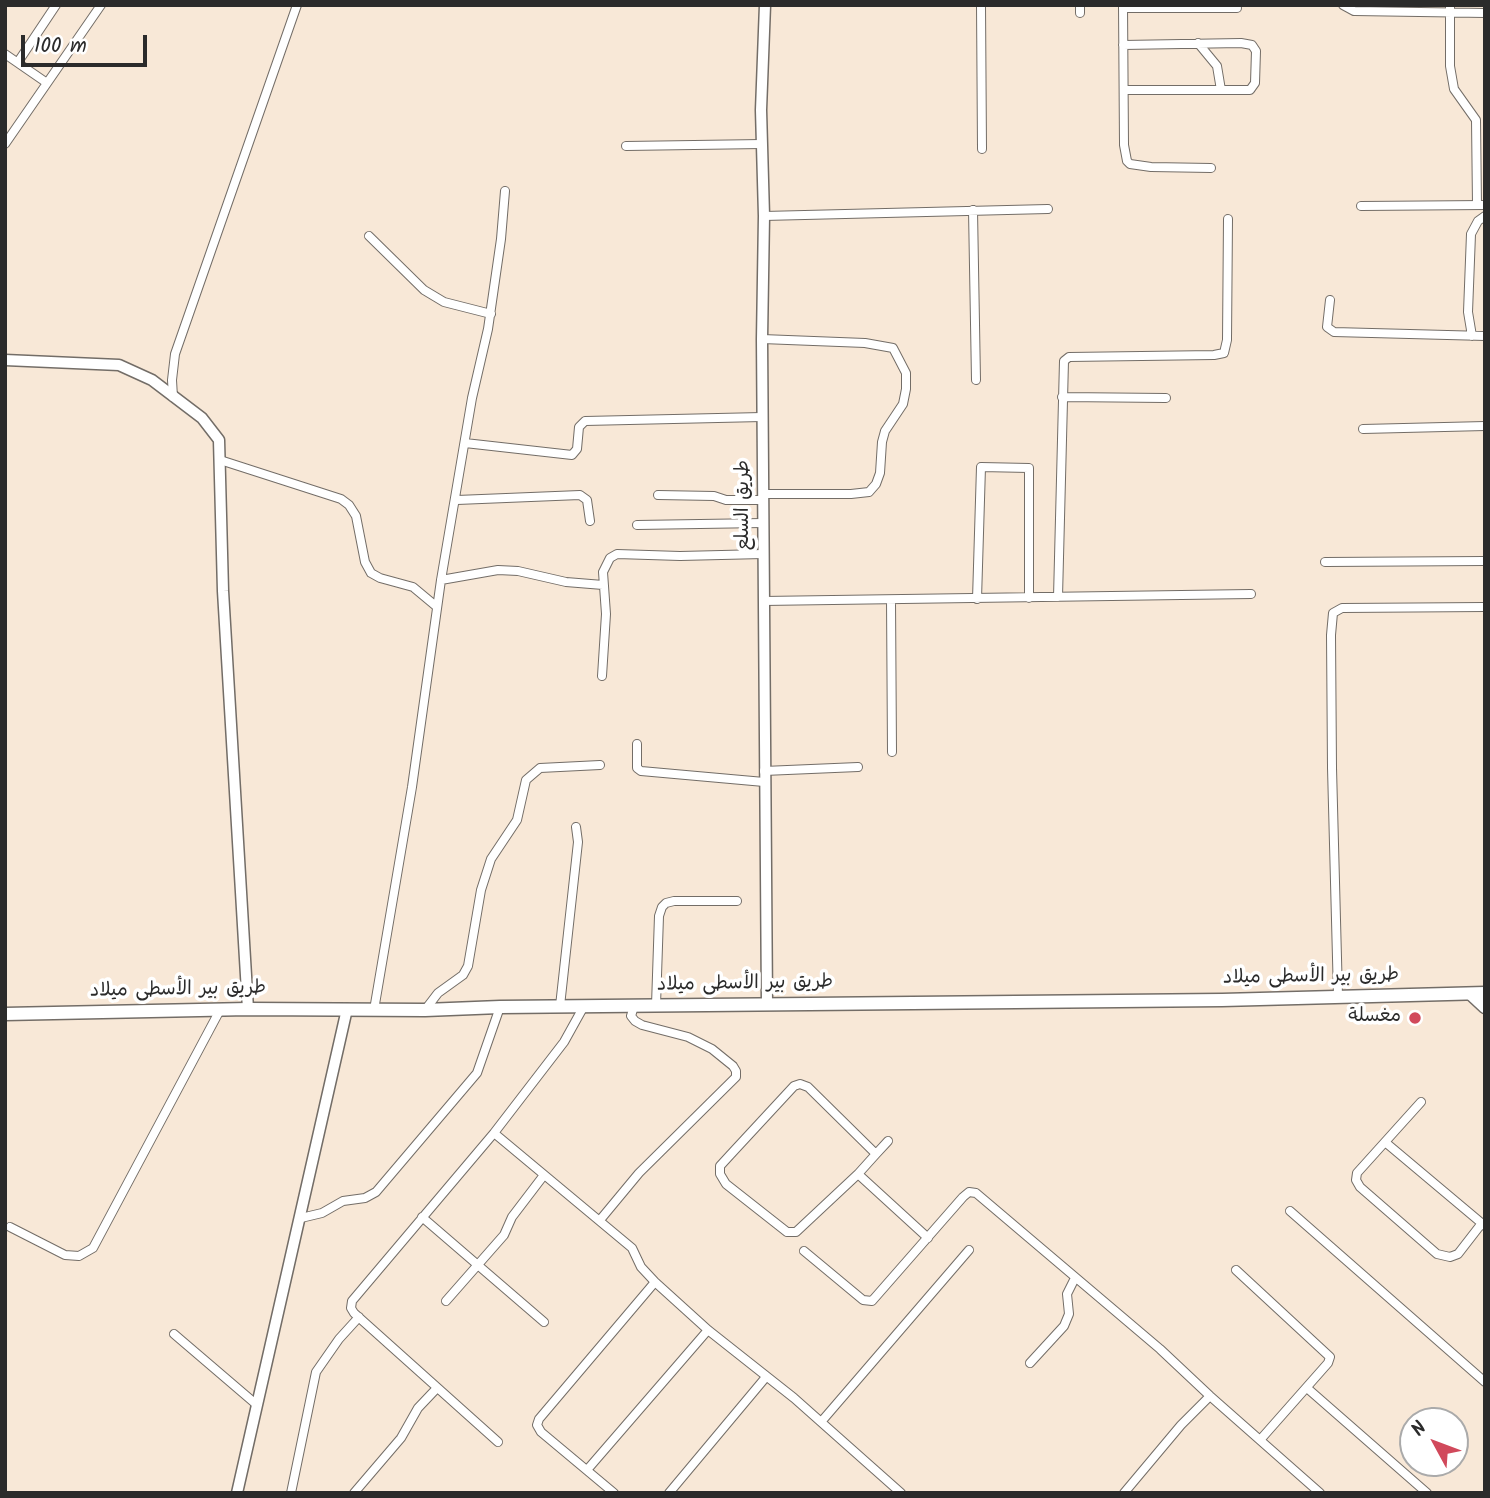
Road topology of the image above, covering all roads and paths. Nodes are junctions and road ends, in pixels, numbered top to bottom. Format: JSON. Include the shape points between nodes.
{"nodes":[{"id":1,"x":44,"y":5,"type":"edge"},
{"id":2,"x":101,"y":5,"type":"edge"},
{"id":3,"x":297,"y":5,"type":"edge"},
{"id":4,"x":764,"y":5,"type":"edge"},
{"id":5,"x":981,"y":5,"type":"edge"},
{"id":6,"x":1343,"y":5,"type":"edge"},
{"id":7,"x":1123,"y":7,"type":"edge"},
{"id":8,"x":54,"y":8,"type":"edge"},
{"id":9,"x":1237,"y":8,"type":"dead end"},
{"id":10,"x":1450,"y":9,"type":"edge"},
{"id":11,"x":1485,"y":13,"type":"edge"},
{"id":12,"x":1198,"y":43,"type":"junction"},
{"id":13,"x":1123,"y":44,"type":"junction"},
{"id":14,"x":5,"y":54,"type":"edge"},
{"id":15,"x":18,"y":62,"type":"junction"},
{"id":16,"x":47,"y":83,"type":"junction"},
{"id":17,"x":1124,"y":90,"type":"junction"},
{"id":18,"x":1221,"y":90,"type":"junction"},
{"id":19,"x":5,"y":144,"type":"edge"},
{"id":20,"x":762,"y":144,"type":"junction"},
{"id":21,"x":626,"y":146,"type":"dead end"},
{"id":22,"x":982,"y":149,"type":"dead end"},
{"id":23,"x":1211,"y":168,"type":"dead end"},
{"id":24,"x":505,"y":191,"type":"dead end"},
{"id":25,"x":1361,"y":205,"type":"dead end"},
{"id":26,"x":1481,"y":205,"type":"edge"},
{"id":27,"x":1048,"y":209,"type":"dead end"},
{"id":28,"x":973,"y":210,"type":"junction"},
{"id":29,"x":764,"y":216,"type":"junction"},
{"id":30,"x":1485,"y":216,"type":"edge"},
{"id":31,"x":1228,"y":219,"type":"dead end"},
{"id":32,"x":369,"y":236,"type":"dead end"},
{"id":33,"x":1330,"y":300,"type":"dead end"},
{"id":34,"x":491,"y":314,"type":"junction"},
{"id":35,"x":1472,"y":336,"type":"junction"},
{"id":36,"x":1485,"y":336,"type":"edge"},
{"id":37,"x":762,"y":339,"type":"junction"},
{"id":38,"x":5,"y":360,"type":"edge"},
{"id":39,"x":976,"y":380,"type":"dead end"},
{"id":40,"x":173,"y":397,"type":"junction"},
{"id":41,"x":1062,"y":397,"type":"junction"},
{"id":42,"x":1167,"y":398,"type":"dead end"},
{"id":43,"x":762,"y":417,"type":"junction"},
{"id":44,"x":1485,"y":426,"type":"edge"},
{"id":45,"x":1363,"y":429,"type":"dead end"},
{"id":46,"x":466,"y":443,"type":"junction"},
{"id":47,"x":220,"y":460,"type":"junction"},
{"id":48,"x":659,"y":495,"type":"dead end"},
{"id":49,"x":763,"y":497,"type":"junction"},
{"id":50,"x":457,"y":500,"type":"junction"},
{"id":51,"x":590,"y":521,"type":"dead end"},
{"id":52,"x":763,"y":523,"type":"junction"},
{"id":53,"x":637,"y":525,"type":"dead end"},
{"id":54,"x":763,"y":554,"type":"junction"},
{"id":55,"x":1485,"y":561,"type":"edge"},
{"id":56,"x":1325,"y":562,"type":"dead end"},
{"id":57,"x":441,"y":580,"type":"junction"},
{"id":58,"x":603,"y":584,"type":"junction"},
{"id":59,"x":1251,"y":594,"type":"dead end"},
{"id":60,"x":1058,"y":597,"type":"junction"},
{"id":61,"x":1029,"y":598,"type":"junction"},
{"id":62,"x":977,"y":599,"type":"junction"},
{"id":63,"x":891,"y":600,"type":"junction"},
{"id":64,"x":763,"y":601,"type":"junction"},
{"id":65,"x":438,"y":607,"type":"junction"},
{"id":66,"x":1485,"y":607,"type":"edge"},
{"id":67,"x":602,"y":677,"type":"dead end"},
{"id":68,"x":637,"y":744,"type":"dead end"},
{"id":69,"x":892,"y":752,"type":"dead end"},
{"id":70,"x":600,"y":765,"type":"dead end"},
{"id":71,"x":859,"y":767,"type":"dead end"},
{"id":72,"x":764,"y":777,"type":"junction"},
{"id":73,"x":576,"y":827,"type":"dead end"},
{"id":74,"x":737,"y":901,"type":"dead end"},
{"id":75,"x":1485,"y":982,"type":"edge"},
{"id":76,"x":1485,"y":993,"type":"edge"},
{"id":77,"x":1471,"y":994,"type":"junction"},
{"id":78,"x":1338,"y":996,"type":"junction"},
{"id":79,"x":767,"y":1004,"type":"junction"},
{"id":80,"x":656,"y":1005,"type":"junction"},
{"id":81,"x":560,"y":1006,"type":"junction"},
{"id":82,"x":584,"y":1006,"type":"junction"},
{"id":83,"x":634,"y":1006,"type":"junction"},
{"id":84,"x":500,"y":1007,"type":"junction"},
{"id":85,"x":1485,"y":1007,"type":"edge"},
{"id":86,"x":248,"y":1009,"type":"junction"},
{"id":87,"x":347,"y":1009,"type":"junction"},
{"id":88,"x":220,"y":1010,"type":"junction"},
{"id":89,"x":374,"y":1010,"type":"junction"},
{"id":90,"x":425,"y":1010,"type":"junction"},
{"id":91,"x":5,"y":1014,"type":"edge"},
{"id":92,"x":1421,"y":1102,"type":"dead end"},
{"id":93,"x":494,"y":1133,"type":"junction"},
{"id":94,"x":888,"y":1141,"type":"dead end"},
{"id":95,"x":1385,"y":1142,"type":"junction"},
{"id":96,"x":876,"y":1154,"type":"junction"},
{"id":97,"x":858,"y":1174,"type":"junction"},
{"id":98,"x":544,"y":1175,"type":"junction"},
{"id":99,"x":1290,"y":1211,"type":"dead end"},
{"id":100,"x":422,"y":1217,"type":"junction"},
{"id":101,"x":301,"y":1218,"type":"junction"},
{"id":102,"x":600,"y":1220,"type":"junction"},
{"id":103,"x":1483,"y":1225,"type":"edge"},
{"id":104,"x":10,"y":1227,"type":"dead end"},
{"id":105,"x":928,"y":1238,"type":"junction"},
{"id":106,"x":969,"y":1250,"type":"dead end"},
{"id":107,"x":804,"y":1251,"type":"dead end"},
{"id":108,"x":478,"y":1265,"type":"junction"},
{"id":109,"x":1236,"y":1270,"type":"dead end"},
{"id":110,"x":1075,"y":1278,"type":"junction"},
{"id":111,"x":655,"y":1282,"type":"junction"},
{"id":112,"x":446,"y":1301,"type":"dead end"},
{"id":113,"x":359,"y":1317,"type":"junction"},
{"id":114,"x":544,"y":1322,"type":"dead end"},
{"id":115,"x":708,"y":1330,"type":"junction"},
{"id":116,"x":174,"y":1334,"type":"dead end"},
{"id":117,"x":1030,"y":1363,"type":"dead end"},
{"id":118,"x":766,"y":1377,"type":"junction"},
{"id":119,"x":1485,"y":1382,"type":"edge"},
{"id":120,"x":436,"y":1388,"type":"junction"},
{"id":121,"x":1307,"y":1388,"type":"junction"},
{"id":122,"x":1210,"y":1396,"type":"junction"},
{"id":123,"x":257,"y":1405,"type":"junction"},
{"id":124,"x":821,"y":1422,"type":"junction"},
{"id":125,"x":1260,"y":1440,"type":"junction"},
{"id":126,"x":498,"y":1442,"type":"dead end"},
{"id":127,"x":587,"y":1470,"type":"junction"},
{"id":128,"x":237,"y":1493,"type":"edge"},
{"id":129,"x":291,"y":1493,"type":"edge"},
{"id":130,"x":354,"y":1493,"type":"edge"},
{"id":131,"x":614,"y":1493,"type":"edge"},
{"id":132,"x":669,"y":1493,"type":"edge"},
{"id":133,"x":901,"y":1493,"type":"edge"},
{"id":134,"x":1124,"y":1493,"type":"edge"},
{"id":135,"x":1320,"y":1493,"type":"edge"},
{"id":136,"x":1427,"y":1493,"type":"edge"}],
"edges":[{"from":1,"to":8,"type":"street"},
{"from":2,"to":16,"type":"street"},
{"from":3,"to":40,"type":"street","via":[[175,354]]},
{"from":4,"to":20,"type":"street","name":"طريق السلع"},
{"from":5,"to":22,"type":"street"},
{"from":6,"to":10,"type":"street","via":[[1354,11]]},
{"from":7,"to":9,"type":"street"},
{"from":7,"to":13,"type":"street"},
{"from":8,"to":15,"type":"street"},
{"from":10,"to":11,"type":"street"},
{"from":10,"to":26,"type":"street","via":[[1450,66],[1454,89],[1476,120]]},
{"from":12,"to":13,"type":"street"},
{"from":12,"to":18,"type":"street","via":[[1217,66]]},
{"from":12,"to":18,"type":"street","via":[[1241,43],[1256,51],[1253,88]]},
{"from":13,"to":17,"type":"street"},
{"from":14,"to":15,"type":"street"},
{"from":15,"to":16,"type":"street"},
{"from":16,"to":19,"type":"street"},
{"from":17,"to":18,"type":"street"},
{"from":17,"to":23,"type":"street","via":[[1127,161],[1151,167]]},
{"from":20,"to":21,"type":"street"},
{"from":20,"to":29,"type":"street","name":"طريق السلع"},
{"from":24,"to":34,"type":"street"},
{"from":25,"to":26,"type":"street"},
{"from":27,"to":28,"type":"street"},
{"from":28,"to":29,"type":"street"},
{"from":28,"to":39,"type":"street"},
{"from":29,"to":37,"type":"street","name":"طريق السلع"},
{"from":30,"to":35,"type":"street","via":[[1471,234],[1468,312]]},
{"from":31,"to":41,"type":"street","via":[[1224,353],[1069,357],[1062,365]]},
{"from":32,"to":34,"type":"street","via":[[424,290],[444,302]]},
{"from":33,"to":35,"type":"street","via":[[1327,327],[1335,331]]},
{"from":34,"to":46,"type":"street"},
{"from":35,"to":36,"type":"street"},
{"from":37,"to":43,"type":"street","name":"طريق السلع"},
{"from":37,"to":49,"type":"street","via":[[886,346],[898,354],[906,373],[903,404],[886,431],[880,473],[869,492]]},
{"from":38,"to":40,"type":"street","via":[[119,365],[152,380]]},
{"from":40,"to":47,"type":"street","via":[[211,427],[219,440]]},
{"from":41,"to":42,"type":"street"},
{"from":41,"to":60,"type":"street"},
{"from":43,"to":46,"type":"street","via":[[585,421],[572,455]]},
{"from":43,"to":49,"type":"street","name":"طريق السلع"},
{"from":44,"to":45,"type":"street"},
{"from":46,"to":50,"type":"street"},
{"from":47,"to":65,"type":"street","via":[[341,499],[356,516],[371,573],[414,587]]},
{"from":47,"to":86,"type":"street","via":[[223,592]]},
{"from":48,"to":49,"type":"street","via":[[726,500]]},
{"from":49,"to":52,"type":"street","name":"طريق السلع"},
{"from":50,"to":51,"type":"street","via":[[580,495],[587,500]]},
{"from":50,"to":57,"type":"street"},
{"from":52,"to":53,"type":"street"},
{"from":52,"to":54,"type":"street","name":"طريق السلع"},
{"from":54,"to":58,"type":"street","via":[[617,554],[606,564]]},
{"from":54,"to":64,"type":"street","name":"طريق السلع"},
{"from":55,"to":56,"type":"street"},
{"from":57,"to":58,"type":"street","via":[[498,570]]},
{"from":57,"to":65,"type":"street"},
{"from":58,"to":67,"type":"street"},
{"from":59,"to":60,"type":"street"},
{"from":60,"to":61,"type":"street"},
{"from":61,"to":62,"type":"street"},
{"from":61,"to":62,"type":"street","via":[[1029,468],[981,467]]},
{"from":62,"to":63,"type":"street"},
{"from":63,"to":64,"type":"street"},
{"from":63,"to":69,"type":"street"},
{"from":64,"to":72,"type":"street","name":"طريق السلع"},
{"from":65,"to":89,"type":"street"},
{"from":66,"to":78,"type":"street","via":[[1342,608],[1333,613]]},
{"from":68,"to":72,"type":"street","via":[[641,771]]},
{"from":70,"to":90,"type":"street","via":[[540,768],[526,780],[517,820],[491,859],[481,890],[468,966]]},
{"from":71,"to":72,"type":"street"},
{"from":72,"to":79,"type":"street","name":"طريق السلع"},
{"from":73,"to":81,"type":"street","via":[[579,842]]},
{"from":74,"to":80,"type":"street","via":[[674,901],[662,907]]},
{"from":75,"to":77,"type":"street"},
{"from":76,"to":77,"type":"main road","name":"طريق بير الأسطى ميلاد"},
{"from":77,"to":78,"type":"main road","name":"طريق بير الأسطى ميلاد"},
{"from":77,"to":85,"type":"main road"},
{"from":78,"to":79,"type":"main road","name":"طريق بير الأسطى ميلاد"},
{"from":79,"to":80,"type":"main road","name":"طريق بير الأسطى ميلاد"},
{"from":80,"to":83,"type":"main road","name":"طريق بير الأسطى ميلاد"},
{"from":81,"to":82,"type":"main road","name":"طريق بير الأسطى ميلاد"},
{"from":81,"to":84,"type":"main road","name":"طريق بير الأسطى ميلاد"},
{"from":82,"to":83,"type":"main road","name":"طريق بير الأسطى ميلاد"},
{"from":82,"to":93,"type":"street","via":[[564,1042]]},
{"from":83,"to":102,"type":"street","via":[[631,1016],[635,1021],[712,1049],[733,1066],[736,1077],[639,1173]]},
{"from":84,"to":90,"type":"main road","name":"طريق بير الأسطى ميلاد"},
{"from":84,"to":101,"type":"street","via":[[477,1073],[376,1192]]},
{"from":86,"to":87,"type":"main road","name":"طريق بير الأسطى ميلاد"},
{"from":86,"to":88,"type":"main road","name":"طريق بير الأسطى ميلاد"},
{"from":87,"to":89,"type":"main road","name":"طريق بير الأسطى ميلاد"},
{"from":87,"to":101,"type":"street"},
{"from":88,"to":91,"type":"main road","name":"طريق بير الأسطى ميلاد"},
{"from":88,"to":104,"type":"street","via":[[93,1248],[79,1256],[65,1255]]},
{"from":89,"to":90,"type":"main road","name":"طريق بير الأسطى ميلاد"},
{"from":92,"to":95,"type":"street"},
{"from":93,"to":98,"type":"street"},
{"from":93,"to":100,"type":"street"},
{"from":94,"to":96,"type":"street"},
{"from":95,"to":103,"type":"street"},
{"from":95,"to":103,"type":"street","via":[[1356,1180],[1437,1254],[1458,1254]]},
{"from":96,"to":97,"type":"street"},
{"from":96,"to":97,"type":"street","via":[[800,1084],[720,1166],[726,1184],[792,1233]]},
{"from":97,"to":105,"type":"street"},
{"from":98,"to":102,"type":"street"},
{"from":98,"to":108,"type":"street"},
{"from":99,"to":119,"type":"street"},
{"from":100,"to":108,"type":"street"},
{"from":100,"to":113,"type":"street","via":[[352,1301],[351,1308]]},
{"from":101,"to":123,"type":"street"},
{"from":102,"to":111,"type":"street","via":[[632,1248]]},
{"from":105,"to":107,"type":"street","via":[[868,1302]]},
{"from":105,"to":110,"type":"street","via":[[963,1197],[976,1193]]},
{"from":106,"to":124,"type":"street"},
{"from":108,"to":112,"type":"street"},
{"from":108,"to":114,"type":"street"},
{"from":109,"to":121,"type":"street","via":[[1330,1357]]},
{"from":110,"to":117,"type":"street","via":[[1067,1294],[1069,1314],[1064,1326]]},
{"from":110,"to":122,"type":"street"},
{"from":111,"to":115,"type":"street"},
{"from":111,"to":127,"type":"street","via":[[539,1419],[541,1432]]},
{"from":113,"to":120,"type":"street"},
{"from":113,"to":129,"type":"street","via":[[316,1372]]},
{"from":115,"to":118,"type":"street"},
{"from":115,"to":127,"type":"street"},
{"from":116,"to":123,"type":"street"},
{"from":118,"to":124,"type":"street"},
{"from":118,"to":132,"type":"street"},
{"from":120,"to":126,"type":"street"},
{"from":120,"to":130,"type":"street"},
{"from":121,"to":125,"type":"street"},
{"from":121,"to":136,"type":"street"},
{"from":122,"to":125,"type":"street"},
{"from":122,"to":134,"type":"street"},
{"from":123,"to":128,"type":"street"},
{"from":124,"to":133,"type":"street"},
{"from":125,"to":135,"type":"street"},
{"from":127,"to":131,"type":"street"}]}
